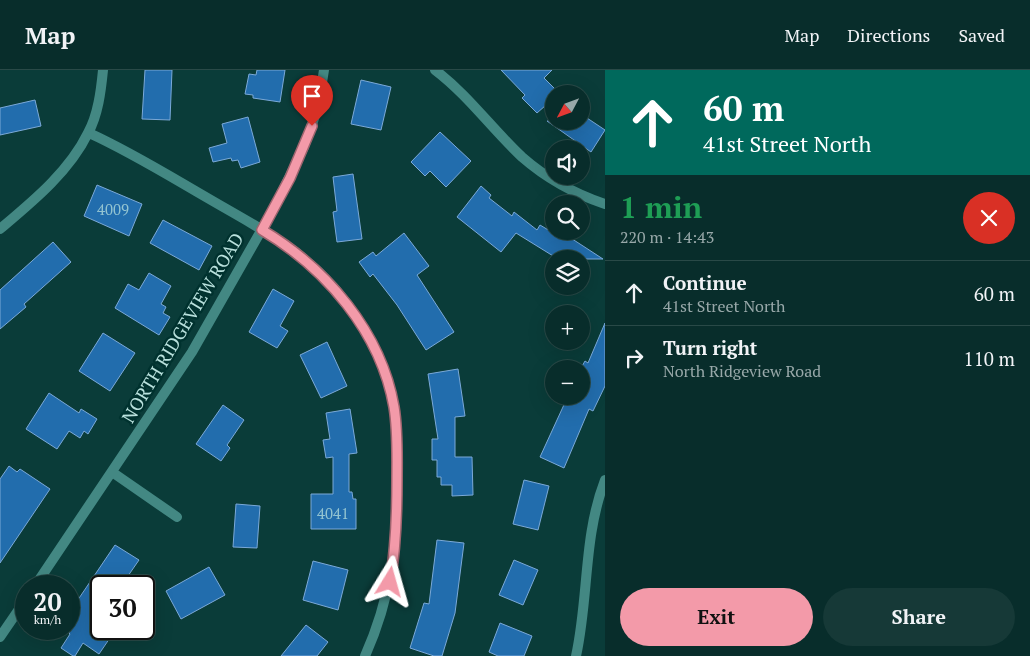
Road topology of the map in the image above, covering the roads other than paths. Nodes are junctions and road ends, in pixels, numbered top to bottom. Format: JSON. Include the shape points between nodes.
{"nodes":[{"id":1,"x":103,"y":70,"type":"edge"},
{"id":2,"x":324,"y":70,"type":"edge"},
{"id":3,"x":435,"y":70,"type":"edge"},
{"id":4,"x":88,"y":133,"type":"junction"},
{"id":5,"x":605,"y":204,"type":"edge"},
{"id":6,"x":0,"y":229,"type":"edge"},
{"id":7,"x":262,"y":230,"type":"junction"},
{"id":8,"x":112,"y":472,"type":"junction"},
{"id":9,"x":605,"y":480,"type":"edge"},
{"id":10,"x":178,"y":517,"type":"dead end"},
{"id":11,"x":42,"y":575,"type":"edge"},
{"id":12,"x":15,"y":614,"type":"edge"},
{"id":13,"x":0,"y":637,"type":"edge"},
{"id":14,"x":365,"y":656,"type":"edge"},
{"id":15,"x":576,"y":656,"type":"edge"}],
"edges":[{"from":1,"to":4,"type":"street"},
{"from":2,"to":7,"type":"street","name":"NORTH RIDGEVIEW ROAD","via":[[318,107],[304,147]]},
{"from":3,"to":5,"type":"street","via":[[536,168],[569,189]]},
{"from":4,"to":6,"type":"street","via":[[52,181]]},
{"from":4,"to":7,"type":"street"},
{"from":7,"to":8,"type":"street","name":"NORTH RIDGEVIEW ROAD","via":[[192,352]]},
{"from":7,"to":14,"type":"street","via":[[316,269],[354,315],[385,374],[394,406],[397,520],[392,570],[388,594]]},
{"from":8,"to":10,"type":"street"},
{"from":8,"to":11,"type":"street","name":"NORTH RIDGEVIEW ROAD"},
{"from":9,"to":15,"type":"street","via":[[592,524]]},
{"from":12,"to":13,"type":"street"}]}
